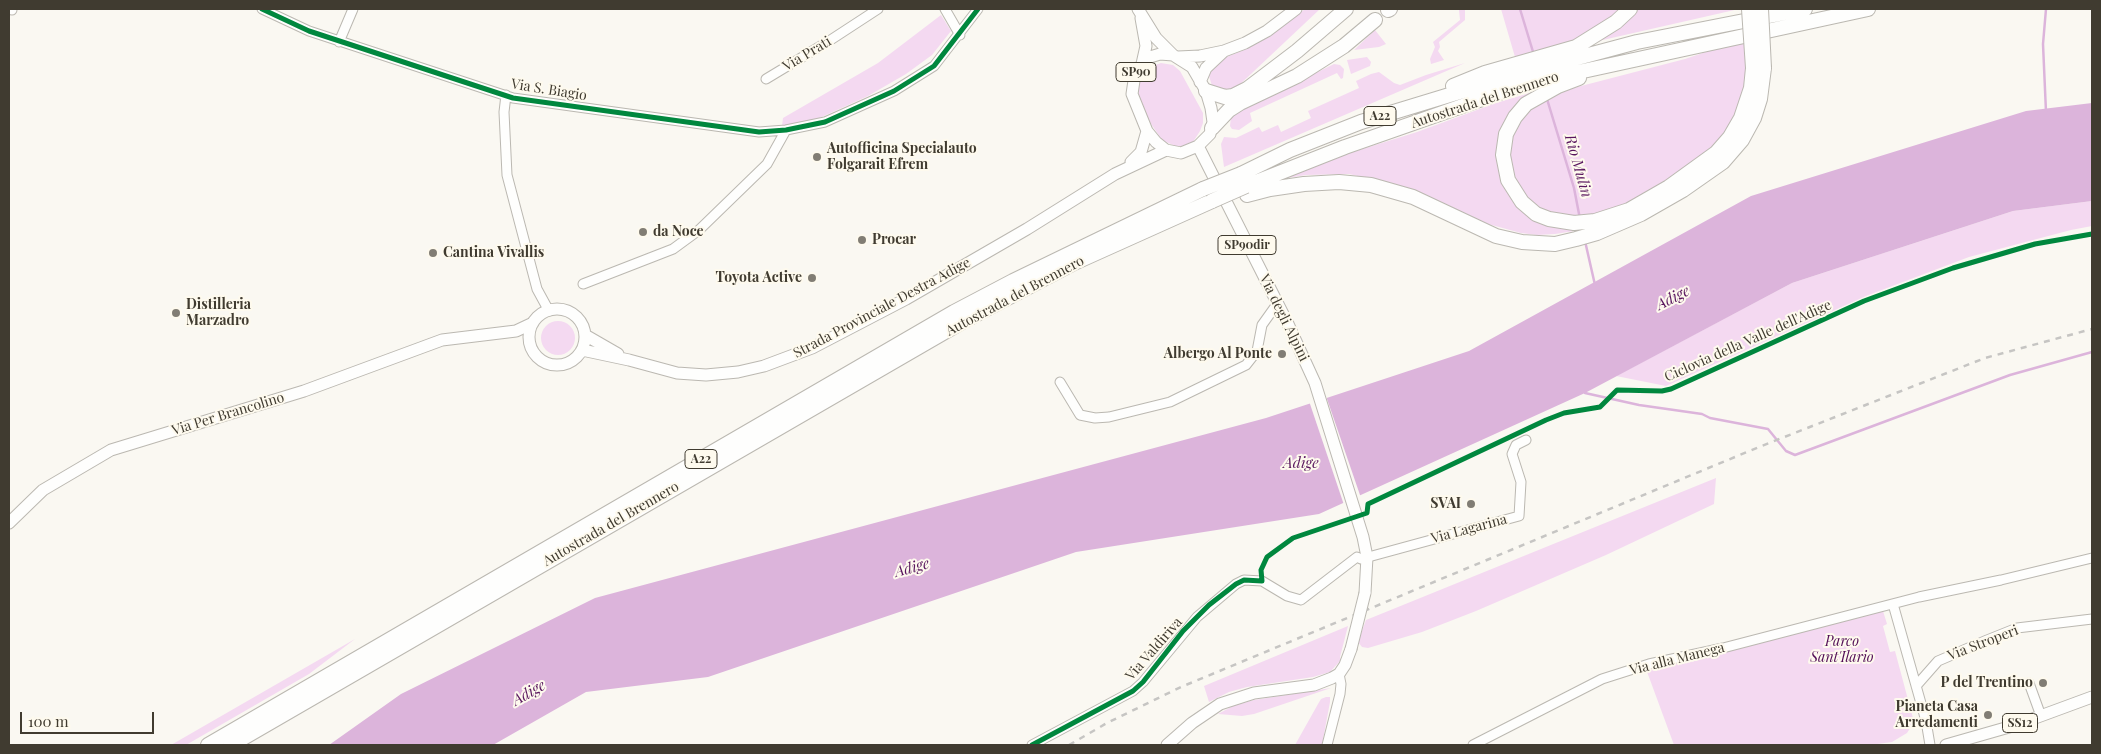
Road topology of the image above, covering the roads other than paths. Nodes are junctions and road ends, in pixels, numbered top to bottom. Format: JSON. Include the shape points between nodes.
{"nodes":[{"id":1,"x":262,"y":9,"type":"edge"},
{"id":2,"x":353,"y":9,"type":"edge"},
{"id":3,"x":878,"y":9,"type":"edge"},
{"id":4,"x":945,"y":9,"type":"edge"},
{"id":5,"x":978,"y":9,"type":"edge"},
{"id":6,"x":1296,"y":9,"type":"edge"},
{"id":7,"x":1346,"y":9,"type":"edge"},
{"id":8,"x":1630,"y":9,"type":"edge"},
{"id":9,"x":1750,"y":9,"type":"edge"},
{"id":10,"x":1761,"y":9,"type":"edge"},
{"id":11,"x":1805,"y":9,"type":"edge"},
{"id":12,"x":1868,"y":9,"type":"edge"},
{"id":13,"x":1142,"y":13,"type":"edge"},
{"id":14,"x":1375,"y":20,"type":"dead end"},
{"id":15,"x":960,"y":35,"type":"junction"},
{"id":16,"x":339,"y":42,"type":"junction"},
{"id":17,"x":1224,"y":51,"type":"junction"},
{"id":18,"x":1176,"y":56,"type":"junction"},
{"id":19,"x":1142,"y":64,"type":"junction"},
{"id":20,"x":1758,"y":68,"type":"junction"},
{"id":21,"x":1552,"y":71,"type":"junction"},
{"id":22,"x":1525,"y":72,"type":"junction"},
{"id":23,"x":766,"y":79,"type":"dead end"},
{"id":24,"x":1203,"y":87,"type":"junction"},
{"id":25,"x":506,"y":95,"type":"junction"},
{"id":26,"x":1212,"y":128,"type":"junction"},
{"id":27,"x":786,"y":130,"type":"junction"},
{"id":28,"x":1147,"y":131,"type":"junction"},
{"id":29,"x":1198,"y":146,"type":"junction"},
{"id":30,"x":1166,"y":150,"type":"junction"},
{"id":31,"x":1115,"y":174,"type":"junction"},
{"id":32,"x":1245,"y":185,"type":"junction"},
{"id":33,"x":1596,"y":227,"type":"junction"},
{"id":34,"x":583,"y":284,"type":"dead end"},
{"id":35,"x":1277,"y":304,"type":"junction"},
{"id":36,"x":549,"y":311,"type":"junction"},
{"id":37,"x":533,"y":323,"type":"junction"},
{"id":38,"x":585,"y":335,"type":"junction"},
{"id":39,"x":464,"y":338,"type":"junction"},
{"id":40,"x":529,"y":339,"type":"junction"},
{"id":41,"x":582,"y":350,"type":"junction"},
{"id":42,"x":629,"y":360,"type":"junction"},
{"id":43,"x":1060,"y":382,"type":"dead end"},
{"id":44,"x":1526,"y":440,"type":"dead end"},
{"id":45,"x":9,"y":523,"type":"edge"},
{"id":46,"x":1367,"y":557,"type":"junction"},
{"id":47,"x":2092,"y":558,"type":"edge"},
{"id":48,"x":1893,"y":604,"type":"junction"},
{"id":49,"x":2092,"y":619,"type":"edge"},
{"id":50,"x":1339,"y":674,"type":"junction"},
{"id":51,"x":2029,"y":683,"type":"dead end"},
{"id":52,"x":1916,"y":686,"type":"junction"},
{"id":53,"x":2092,"y":697,"type":"edge"},
{"id":54,"x":2042,"y":716,"type":"junction"},
{"id":55,"x":208,"y":745,"type":"edge"},
{"id":56,"x":231,"y":745,"type":"edge"},
{"id":57,"x":1032,"y":745,"type":"edge"},
{"id":58,"x":1168,"y":745,"type":"edge"},
{"id":59,"x":1327,"y":745,"type":"edge"},
{"id":60,"x":1473,"y":745,"type":"edge"},
{"id":61,"x":1930,"y":745,"type":"edge"},
{"id":62,"x":1946,"y":745,"type":"edge"}],
"edges":[{"from":1,"to":16,"type":"street","name":"Via S. Biagio","via":[[309,32]]},
{"from":2,"to":16,"type":"street"},
{"from":3,"to":23,"type":"street","name":"Via Prati"},
{"from":4,"to":15,"type":"street"},
{"from":5,"to":15,"type":"street","name":"Via S. Biagio"},
{"from":6,"to":17,"type":"main road","number":"SP90","via":[[1267,32]]},
{"from":7,"to":24,"type":"highway","via":[[1247,89],[1225,97]]},
{"from":8,"to":21,"type":"highway","via":[[1616,22],[1576,47]]},
{"from":9,"to":20,"type":"highway","bridge":true},
{"from":10,"to":20,"type":"highway","bridge":true},
{"from":11,"to":21,"type":"highway","name":"Autostrada del Brennero","number":"A22","via":[[1637,42]]},
{"from":12,"to":21,"type":"highway","name":"Autostrada del Brennero","number":"A22","via":[[1668,51]]},
{"from":13,"to":18,"type":"main road","via":[[1156,38]]},
{"from":13,"to":19,"type":"main road","via":[[1146,46]]},
{"from":14,"to":26,"type":"highway","via":[[1350,42],[1297,76],[1229,110]]},
{"from":15,"to":27,"type":"street","name":"Via S. Biagio","via":[[934,66],[894,91],[825,122]]},
{"from":16,"to":25,"type":"street","name":"Via S. Biagio"},
{"from":17,"to":18,"type":"main road","number":"SP90"},
{"from":17,"to":24,"type":"main road","number":"SP90","via":[[1206,68]]},
{"from":18,"to":19,"type":"main road","number":"SP90","via":[[1160,54]]},
{"from":18,"to":24,"type":"main road","via":[[1192,67]]},
{"from":19,"to":28,"type":"main road","number":"SP90","via":[[1134,74],[1132,94]]},
{"from":20,"to":33,"type":"highway","via":[[1760,99],[1751,124],[1723,162],[1641,214]]},
{"from":21,"to":22,"type":"highway","name":"Autostrada del Brennero","number":"A22"},
{"from":21,"to":22,"type":"highway"},
{"from":21,"to":33,"type":"highway","via":[[1506,134],[1503,155],[1508,180],[1522,202],[1536,214]]},
{"from":22,"to":32,"type":"highway","name":"Autostrada del Brennero","number":"A22"},
{"from":22,"to":32,"type":"highway","name":"Autostrada del Brennero","number":"A22","via":[[1361,122],[1290,150]]},
{"from":24,"to":26,"type":"main road","via":[[1211,108]]},
{"from":25,"to":27,"type":"street","name":"Via S. Biagio","via":[[759,132]]},
{"from":25,"to":36,"type":"street","via":[[507,175],[536,289]]},
{"from":26,"to":29,"type":"main road"},
{"from":27,"to":34,"type":"street","via":[[767,164],[700,230],[673,249]]},
{"from":28,"to":30,"type":"main road","number":"SP90"},
{"from":28,"to":31,"type":"main road","name":"Strada Provinciale Destra Adige","via":[[1141,152]]},
{"from":29,"to":30,"type":"main road","via":[[1181,153]]},
{"from":29,"to":35,"type":"main road","name":"Via degli Alpini","number":"SP90dir"},
{"from":30,"to":31,"type":"main road","name":"Strada Provinciale Destra Adige"},
{"from":31,"to":42,"type":"main road","name":"Strada Provinciale Destra Adige","via":[[906,299],[788,358],[738,372],[706,375],[678,374]]},
{"from":32,"to":33,"type":"highway","via":[[1270,189],[1339,182],[1371,185],[1413,197],[1496,236],[1522,242],[1555,244],[1576,239]]},
{"from":32,"to":55,"type":"highway","name":"Autostrada del Brennero","number":"A22","bridge":true,"via":[[1204,189],[954,312]]},
{"from":32,"to":56,"type":"highway","name":"Autostrada del Brennero","number":"A22","bridge":true,"via":[[1214,204],[1074,263],[962,322]]},
{"from":35,"to":43,"type":"street","via":[[1262,325],[1257,351],[1246,365],[1170,402],[1110,418],[1095,418],[1080,415]]},
{"from":35,"to":46,"type":"main road","name":"Via degli Alpini","number":"SP90dir","via":[[1315,383],[1359,521]]},
{"from":36,"to":37,"type":"main road","via":[[542,313]]},
{"from":36,"to":38,"type":"main road","via":[[557,309],[573,314]]},
{"from":37,"to":39,"type":"main road","via":[[516,331]]},
{"from":37,"to":40,"type":"main road"},
{"from":38,"to":41,"type":"main road"},
{"from":38,"to":42,"type":"main road","name":"Strada Provinciale Destra Adige"},
{"from":39,"to":40,"type":"main road"},
{"from":39,"to":45,"type":"main road","name":"Via Per Brancolino","via":[[442,340],[304,391],[111,450],[43,490]]},
{"from":40,"to":41,"type":"main road","via":[[536,355],[551,364],[569,363]]},
{"from":41,"to":42,"type":"main road","name":"Strada Provinciale Destra Adige"},
{"from":44,"to":46,"type":"street","name":"Via Lagarina","via":[[1516,445],[1512,454],[1521,482],[1518,516]]},
{"from":46,"to":50,"type":"main road","number":"SP90dir","bridge":true,"via":[[1365,593],[1348,661]]},
{"from":46,"to":57,"type":"street","name":"Via Valdiriva","via":[[1352,559],[1300,600],[1262,581],[1244,580],[1236,584],[1190,624],[1133,691]]},
{"from":47,"to":48,"type":"street","name":"Via alla Manega"},
{"from":48,"to":52,"type":"street"},
{"from":48,"to":60,"type":"street","name":"Via alla Manega","via":[[1649,664],[1602,679]]},
{"from":49,"to":52,"type":"street","name":"Via Stroperi","via":[[2017,628],[1942,659]]},
{"from":50,"to":58,"type":"main road","via":[[1314,685],[1254,693],[1228,701],[1208,712]]},
{"from":50,"to":59,"type":"street","via":[[1340,694]]},
{"from":51,"to":54,"type":"street"},
{"from":52,"to":61,"type":"street"},
{"from":53,"to":54,"type":"main road","number":"SS12"},
{"from":54,"to":62,"type":"main road","number":"SS12"}]}
